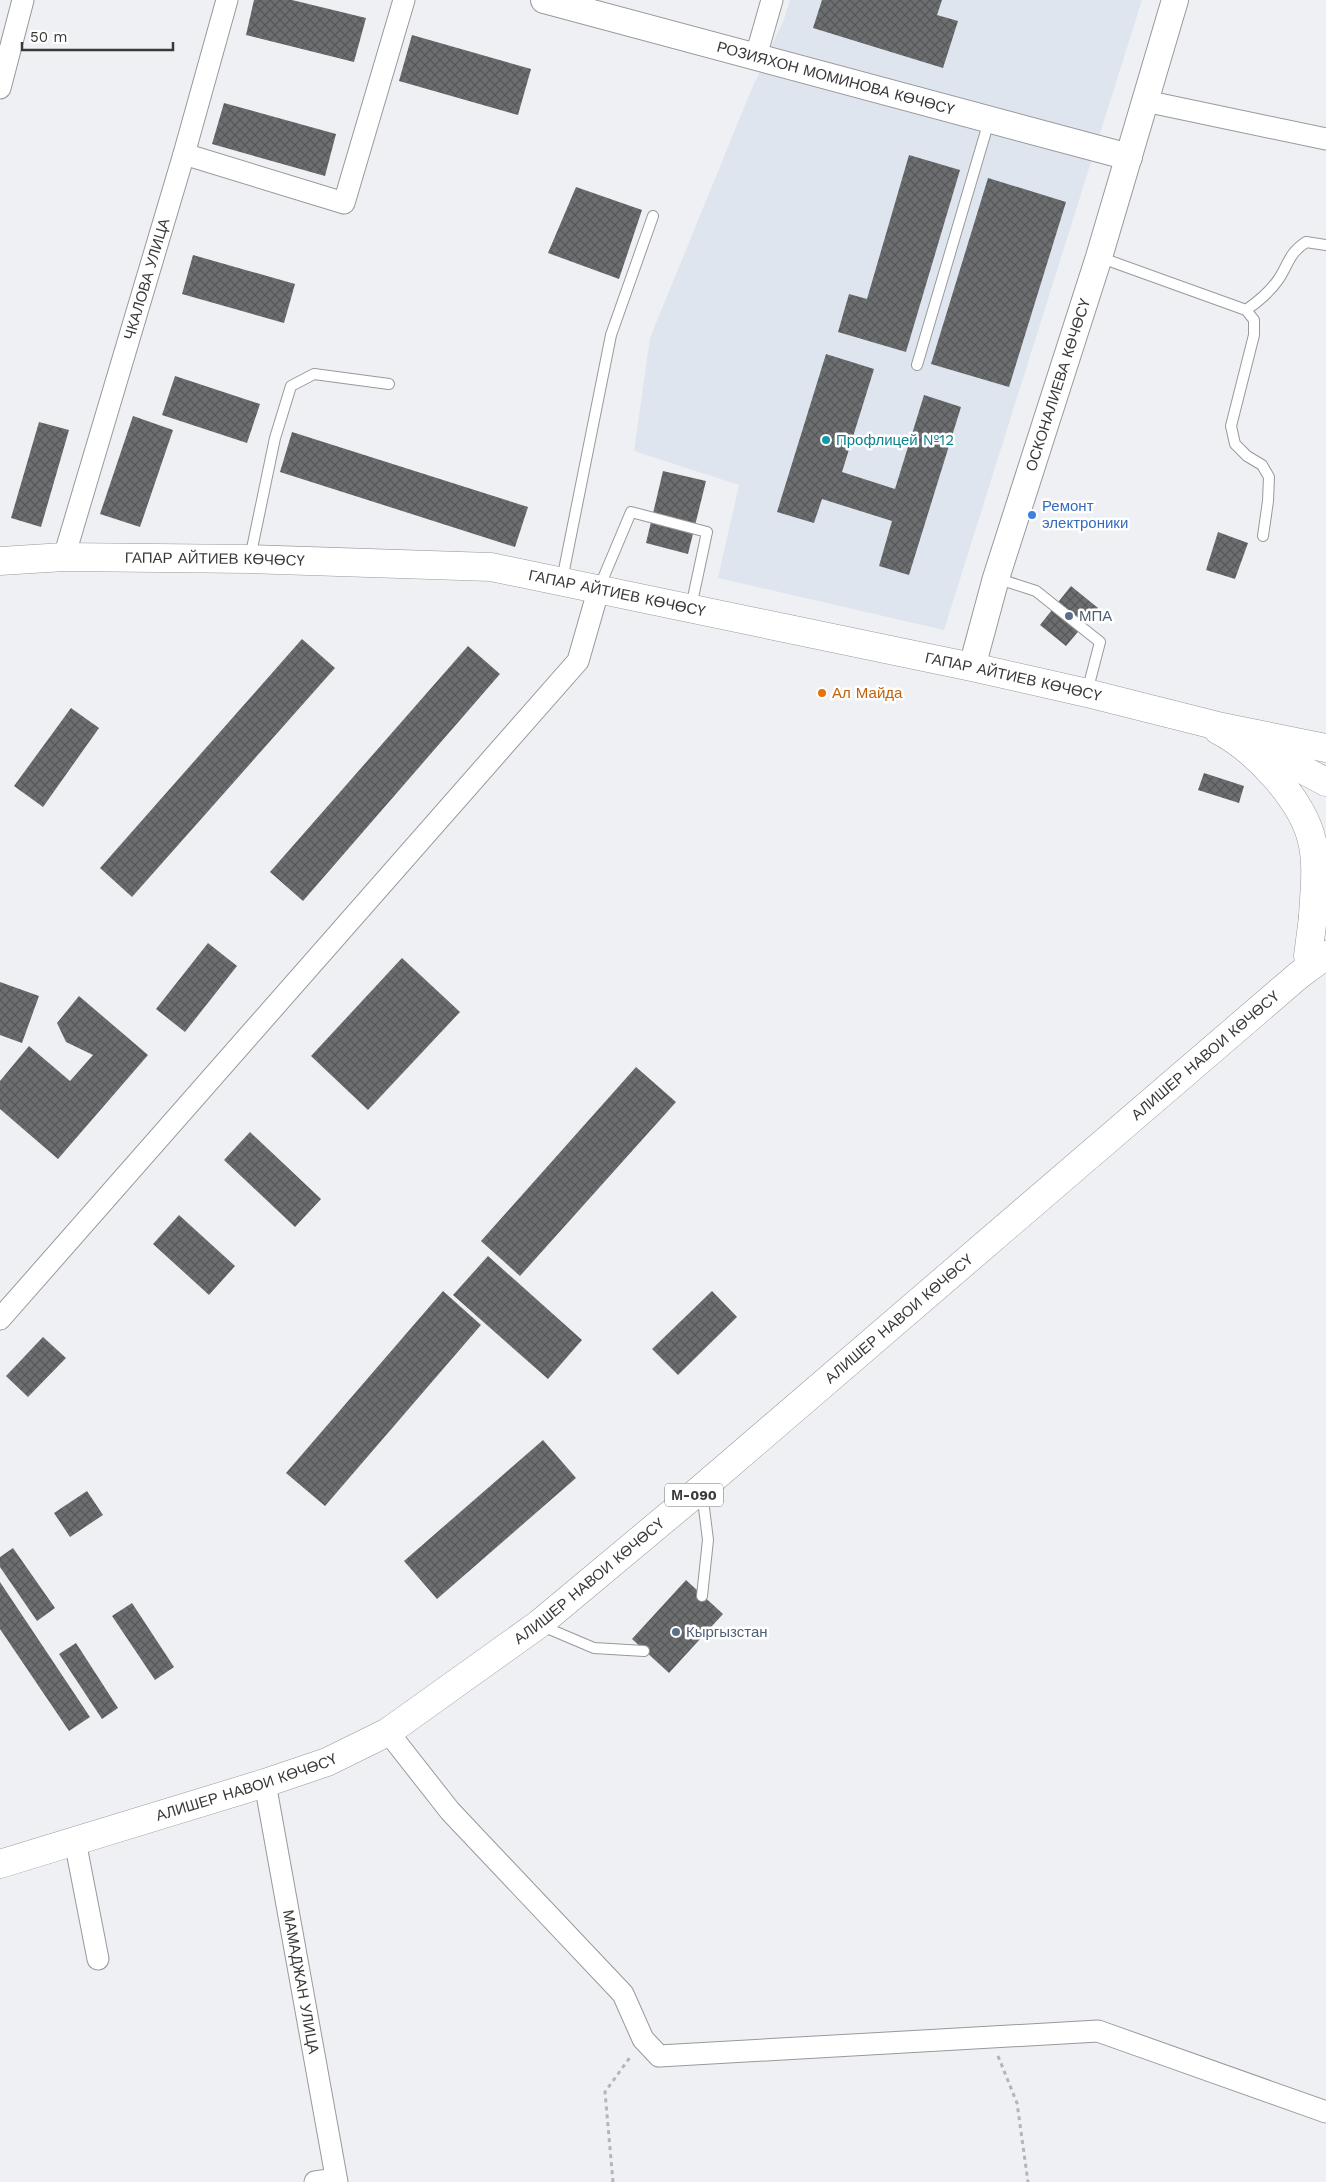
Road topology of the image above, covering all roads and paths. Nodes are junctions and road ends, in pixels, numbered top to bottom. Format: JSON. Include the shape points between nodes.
{"nodes":[{"id":1,"x":23,"y":0,"type":"edge"},
{"id":2,"x":227,"y":0,"type":"edge"},
{"id":3,"x":404,"y":0,"type":"edge"},
{"id":4,"x":544,"y":0,"type":"edge"},
{"id":5,"x":772,"y":0,"type":"edge"},
{"id":6,"x":1175,"y":0,"type":"edge"},
{"id":7,"x":756,"y":56,"type":"junction"},
{"id":8,"x":0,"y":88,"type":"edge"},
{"id":9,"x":1145,"y":101,"type":"junction"},
{"id":10,"x":990,"y":120,"type":"junction"},
{"id":11,"x":1326,"y":139,"type":"edge"},
{"id":12,"x":184,"y":154,"type":"junction"},
{"id":13,"x":1129,"y":157,"type":"junction"},
{"id":14,"x":653,"y":216,"type":"dead end"},
{"id":15,"x":1326,"y":245,"type":"edge"},
{"id":16,"x":1099,"y":257,"type":"junction"},
{"id":17,"x":1246,"y":310,"type":"junction"},
{"id":18,"x":917,"y":365,"type":"dead end"},
{"id":19,"x":389,"y":384,"type":"dead end"},
{"id":20,"x":1263,"y":536,"type":"dead end"},
{"id":21,"x":64,"y":557,"type":"junction"},
{"id":22,"x":250,"y":559,"type":"junction"},
{"id":23,"x":0,"y":561,"type":"edge"},
{"id":24,"x":996,"y":578,"type":"junction"},
{"id":25,"x":562,"y":580,"type":"junction"},
{"id":26,"x":600,"y":588,"type":"junction"},
{"id":27,"x":691,"y":608,"type":"junction"},
{"id":28,"x":972,"y":668,"type":"junction"},
{"id":29,"x":1087,"y":693,"type":"junction"},
{"id":30,"x":1214,"y":725,"type":"junction"},
{"id":31,"x":1326,"y":748,"type":"edge"},
{"id":32,"x":1326,"y":782,"type":"edge"},
{"id":33,"x":1326,"y":880,"type":"edge"},
{"id":34,"x":1319,"y":921,"type":"edge"},
{"id":35,"x":1311,"y":962,"type":"edge"},
{"id":36,"x":0,"y":1319,"type":"edge"},
{"id":37,"x":702,"y":1488,"type":"junction"},
{"id":38,"x":702,"y":1596,"type":"dead end"},
{"id":39,"x":539,"y":1624,"type":"junction"},
{"id":40,"x":644,"y":1651,"type":"dead end"},
{"id":41,"x":388,"y":1732,"type":"junction"},
{"id":42,"x":265,"y":1783,"type":"junction"},
{"id":43,"x":76,"y":1842,"type":"junction"},
{"id":44,"x":0,"y":1864,"type":"edge"},
{"id":45,"x":98,"y":1959,"type":"dead end"},
{"id":46,"x":990,"y":2037,"type":"junction"},
{"id":47,"x":644,"y":2039,"type":"junction"},
{"id":48,"x":1326,"y":2112,"type":"edge"},
{"id":49,"x":336,"y":2180,"type":"edge"},
{"id":50,"x":315,"y":2182,"type":"edge"},
{"id":51,"x":612,"y":2182,"type":"edge"},
{"id":52,"x":1028,"y":2182,"type":"edge"}],
"edges":[{"from":1,"to":8,"type":"street"},
{"from":2,"to":12,"type":"street","name":"ЧКАЛОВА УЛИЦА"},
{"from":3,"to":12,"type":"street","via":[[344,203]]},
{"from":4,"to":7,"type":"street","name":"РОЗИЯХОН МОМИНОВА КӨЧӨСҮ"},
{"from":5,"to":7,"type":"street"},
{"from":6,"to":9,"type":"street","name":"ОСКОНАЛИЕВА КӨЧӨСҮ"},
{"from":7,"to":10,"type":"street","name":"РОЗИЯХОН МОМИНОВА КӨЧӨСҮ"},
{"from":9,"to":11,"type":"street"},
{"from":9,"to":13,"type":"street","name":"ОСКОНАЛИЕВА КӨЧӨСҮ"},
{"from":10,"to":13,"type":"street","name":"РОЗИЯХОН МОМИНОВА КӨЧӨСҮ"},
{"from":10,"to":18,"type":"lane"},
{"from":12,"to":21,"type":"street","name":"ЧКАЛОВА УЛИЦА"},
{"from":13,"to":16,"type":"street","name":"ОСКОНАЛИЕВА КӨЧӨСҮ"},
{"from":14,"to":25,"type":"lane","via":[[611,335]]},
{"from":15,"to":17,"type":"lane","via":[[1306,242],[1294,250],[1279,278],[1263,298]]},
{"from":16,"to":17,"type":"lane"},
{"from":16,"to":24,"type":"street","name":"ОСКОНАЛИЕВА КӨЧӨСҮ"},
{"from":17,"to":20,"type":"lane","via":[[1254,320],[1254,335],[1231,426],[1235,444],[1262,465],[1269,477]]},
{"from":19,"to":22,"type":"lane","via":[[314,374],[292,386],[275,438]]},
{"from":21,"to":22,"type":"main road","name":"ГАПАР АЙТИЕВ КӨЧӨСҮ"},
{"from":21,"to":23,"type":"main road","name":"ГАПАР АЙТИЕВ КӨЧӨСҮ"},
{"from":22,"to":25,"type":"main road","name":"ГАПАР АЙТИЕВ КӨЧӨСҮ","via":[[491,567]]},
{"from":24,"to":28,"type":"street","name":"ОСКОНАЛИЕВА КӨЧӨСҮ"},
{"from":24,"to":29,"type":"lane","via":[[1036,591],[1100,642]]},
{"from":25,"to":26,"type":"main road","name":"ГАПАР АЙТИЕВ КӨЧӨСҮ"},
{"from":26,"to":27,"type":"main road","name":"ГАПАР АЙТИЕВ КӨЧӨСҮ"},
{"from":26,"to":27,"type":"lane","via":[[631,512],[708,532]]},
{"from":26,"to":36,"type":"street","via":[[578,661]]},
{"from":27,"to":28,"type":"main road","name":"ГАПАР АЙТИЕВ КӨЧӨСҮ"},
{"from":28,"to":29,"type":"main road","name":"ГАПАР АЙТИЕВ КӨЧӨСҮ"},
{"from":29,"to":30,"type":"main road","name":"ГАПАР АЙТИЕВ КӨЧӨСҮ"},
{"from":30,"to":31,"type":"main road","name":"ГАПАР АЙТИЕВ КӨЧӨСҮ"},
{"from":30,"to":32,"type":"main road","name":"ГАПАР АЙТИЕВ КӨЧӨСҮ"},
{"from":30,"to":34,"type":"main road","via":[[1261,762],[1301,812],[1312,841]]},
{"from":33,"to":34,"type":"main road"},
{"from":34,"to":35,"type":"main road"},
{"from":35,"to":37,"type":"main road","name":"АЛИШЕР НАВОИ КӨЧӨСҮ","number":"М-090"},
{"from":37,"to":38,"type":"lane","via":[[708,1540]]},
{"from":37,"to":39,"type":"main road","name":"АЛИШЕР НАВОИ КӨЧӨСҮ","number":"М-090"},
{"from":39,"to":40,"type":"lane","via":[[594,1648]]},
{"from":39,"to":41,"type":"main road","name":"АЛИШЕР НАВОИ КӨЧӨСҮ","number":"М-090"},
{"from":41,"to":42,"type":"main road","name":"АЛИШЕР НАВОИ КӨЧӨСҮ","number":"М-090","via":[[327,1762]]},
{"from":41,"to":47,"type":"street","via":[[450,1811],[624,1994]]},
{"from":42,"to":43,"type":"main road","name":"АЛИШЕР НАВОИ КӨЧӨСҮ","number":"М-090"},
{"from":42,"to":49,"type":"street","name":"МАМАДЖАН УЛИЦА"},
{"from":43,"to":44,"type":"main road","name":"АЛИШЕР НАВОИ КӨЧӨСҮ","number":"М-090"},
{"from":43,"to":45,"type":"street"},
{"from":46,"to":47,"type":"street","via":[[660,2056]]},
{"from":46,"to":48,"type":"street","via":[[1098,2031]]},
{"from":46,"to":52,"type":"path","via":[[1017,2103]]},
{"from":47,"to":51,"type":"path","via":[[605,2092]]},
{"from":49,"to":50,"type":"street"}]}
